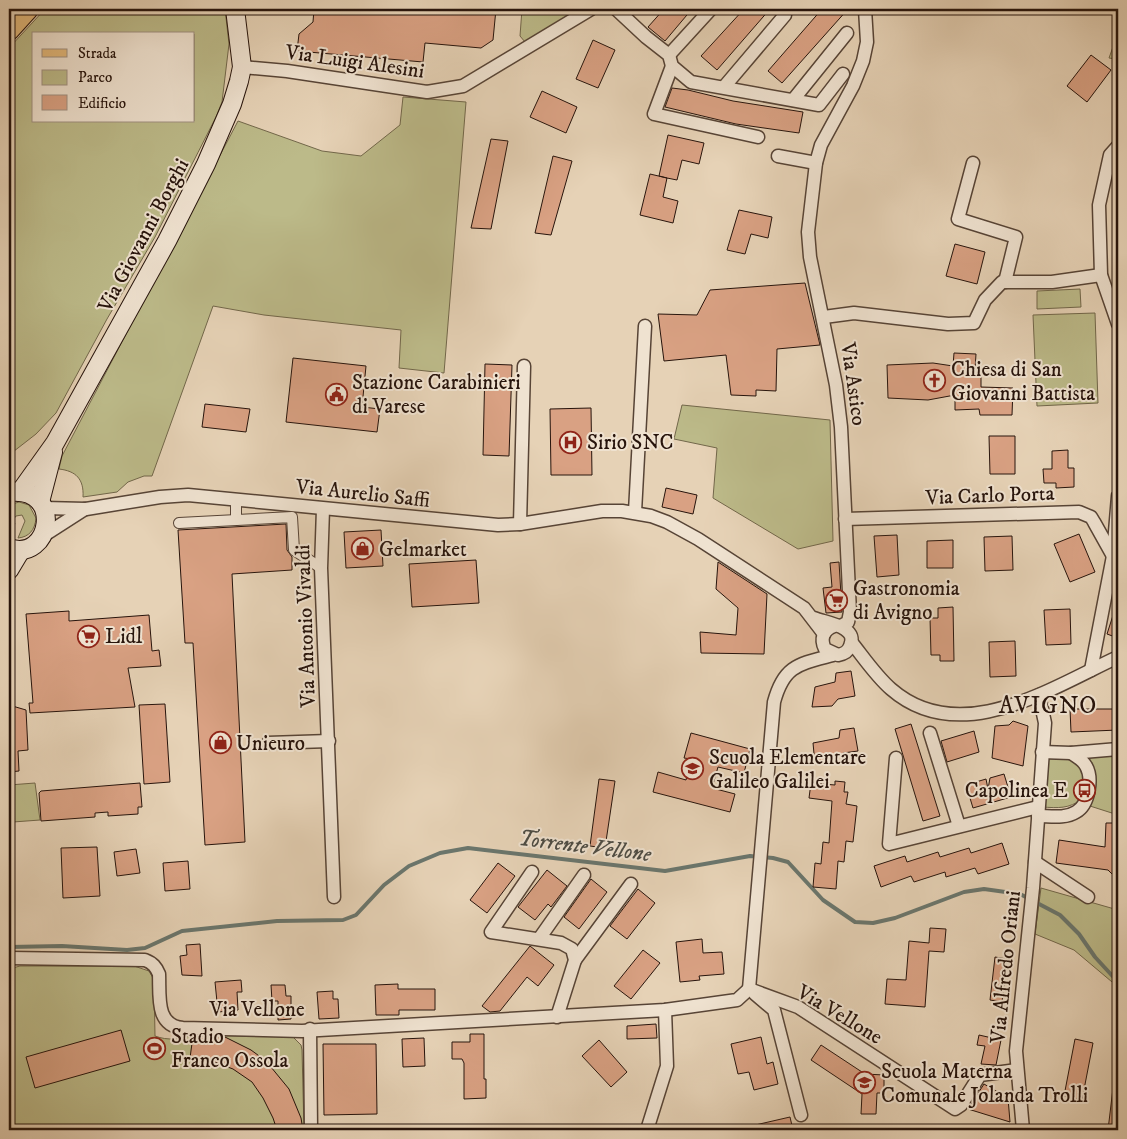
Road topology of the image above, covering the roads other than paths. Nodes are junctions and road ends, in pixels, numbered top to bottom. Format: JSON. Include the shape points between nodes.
{"nodes":[{"id":1,"x":28,"y":9,"type":"edge"},
{"id":2,"x":235,"y":9,"type":"edge"},
{"id":3,"x":591,"y":9,"type":"edge"},
{"id":4,"x":616,"y":9,"type":"edge"},
{"id":5,"x":711,"y":9,"type":"edge"},
{"id":6,"x":865,"y":9,"type":"edge"},
{"id":7,"x":785,"y":15,"type":"dead end"},
{"id":8,"x":9,"y":30,"type":"edge"},
{"id":9,"x":847,"y":33,"type":"dead end"},
{"id":10,"x":671,"y":60,"type":"junction"},
{"id":11,"x":242,"y":67,"type":"junction"},
{"id":12,"x":843,"y":74,"type":"dead end"},
{"id":13,"x":724,"y":88,"type":"junction"},
{"id":14,"x":792,"y":100,"type":"junction"},
{"id":15,"x":758,"y":137,"type":"dead end"},
{"id":16,"x":1118,"y":146,"type":"edge"},
{"id":17,"x":778,"y":156,"type":"dead end"},
{"id":18,"x":816,"y":163,"type":"junction"},
{"id":19,"x":973,"y":163,"type":"dead end"},
{"id":20,"x":1101,"y":276,"type":"junction"},
{"id":21,"x":1005,"y":282,"type":"junction"},
{"id":22,"x":824,"y":317,"type":"junction"},
{"id":23,"x":1118,"y":324,"type":"edge"},
{"id":24,"x":645,"y":326,"type":"dead end"},
{"id":25,"x":524,"y":366,"type":"dead end"},
{"id":26,"x":56,"y":443,"type":"junction"},
{"id":27,"x":14,"y":492,"type":"edge"},
{"id":28,"x":1118,"y":496,"type":"edge"},
{"id":29,"x":236,"y":500,"type":"junction"},
{"id":30,"x":42,"y":505,"type":"junction"},
{"id":31,"x":86,"y":509,"type":"junction"},
{"id":32,"x":323,"y":509,"type":"junction"},
{"id":33,"x":635,"y":512,"type":"junction"},
{"id":34,"x":845,"y":519,"type":"junction"},
{"id":35,"x":236,"y":520,"type":"junction"},
{"id":36,"x":178,"y":523,"type":"dead end"},
{"id":37,"x":520,"y":524,"type":"junction"},
{"id":38,"x":43,"y":536,"type":"junction"},
{"id":39,"x":15,"y":549,"type":"edge"},
{"id":40,"x":1113,"y":556,"type":"junction"},
{"id":41,"x":321,"y":568,"type":"junction"},
{"id":42,"x":9,"y":570,"type":"edge"},
{"id":43,"x":850,"y":612,"type":"junction"},
{"id":44,"x":830,"y":631,"type":"junction"},
{"id":45,"x":852,"y":640,"type":"junction"},
{"id":46,"x":838,"y":654,"type":"junction"},
{"id":47,"x":1118,"y":657,"type":"edge"},
{"id":48,"x":806,"y":662,"type":"junction"},
{"id":49,"x":870,"y":666,"type":"junction"},
{"id":50,"x":1091,"y":670,"type":"junction"},
{"id":51,"x":1039,"y":694,"type":"junction"},
{"id":52,"x":930,"y":732,"type":"dead end"},
{"id":53,"x":329,"y":741,"type":"junction"},
{"id":54,"x":268,"y":743,"type":"dead end"},
{"id":55,"x":1118,"y":749,"type":"edge"},
{"id":56,"x":1042,"y":752,"type":"junction"},
{"id":57,"x":1071,"y":753,"type":"junction"},
{"id":58,"x":896,"y":758,"type":"dead end"},
{"id":59,"x":1038,"y":811,"type":"junction"},
{"id":60,"x":958,"y":826,"type":"junction"},
{"id":61,"x":1035,"y":862,"type":"junction"},
{"id":62,"x":532,"y":872,"type":"dead end"},
{"id":63,"x":584,"y":875,"type":"dead end"},
{"id":64,"x":631,"y":884,"type":"dead end"},
{"id":65,"x":334,"y":897,"type":"dead end"},
{"id":66,"x":1088,"y":897,"type":"dead end"},
{"id":67,"x":539,"y":939,"type":"junction"},
{"id":68,"x":9,"y":958,"type":"edge"},
{"id":69,"x":575,"y":960,"type":"junction"},
{"id":70,"x":749,"y":989,"type":"junction"},
{"id":71,"x":665,"y":1010,"type":"junction"},
{"id":72,"x":557,"y":1017,"type":"junction"},
{"id":73,"x":310,"y":1029,"type":"junction"},
{"id":74,"x":1017,"y":1070,"type":"junction"},
{"id":75,"x":800,"y":1115,"type":"dead end"},
{"id":76,"x":311,"y":1130,"type":"edge"},
{"id":77,"x":647,"y":1130,"type":"edge"},
{"id":78,"x":1024,"y":1130,"type":"edge"}],
"edges":[{"from":1,"to":8,"type":"main road"},
{"from":2,"to":11,"type":"main road","name":"Via Giovanni Borghi"},
{"from":3,"to":11,"type":"street","name":"Via Luigi Alesini","via":[[463,86],[427,92]]},
{"from":4,"to":10,"type":"street"},
{"from":5,"to":10,"type":"street"},
{"from":6,"to":18,"type":"street","name":"Via Astico","via":[[867,42],[863,61],[821,145]]},
{"from":7,"to":13,"type":"street"},
{"from":9,"to":14,"type":"street"},
{"from":10,"to":13,"type":"street","via":[[691,82]]},
{"from":10,"to":15,"type":"street","via":[[654,114]]},
{"from":11,"to":26,"type":"main road","name":"Via Giovanni Borghi","via":[[232,104],[206,164]]},
{"from":12,"to":14,"type":"street","via":[[819,105]]},
{"from":13,"to":14,"type":"street"},
{"from":16,"to":20,"type":"street","via":[[1110,156],[1099,206]]},
{"from":17,"to":18,"type":"street"},
{"from":18,"to":22,"type":"street","name":"Via Astico","via":[[808,232],[810,258]]},
{"from":19,"to":21,"type":"street","via":[[958,219],[1016,237]]},
{"from":20,"to":21,"type":"street","via":[[1052,282]]},
{"from":20,"to":23,"type":"street"},
{"from":21,"to":22,"type":"street","via":[[985,300],[974,323],[948,324],[854,313]]},
{"from":22,"to":34,"type":"street","name":"Via Astico","via":[[842,427]]},
{"from":24,"to":33,"type":"street"},
{"from":25,"to":37,"type":"street"},
{"from":26,"to":27,"type":"main road","name":"Via Giovanni Borghi"},
{"from":26,"to":30,"type":"main road","name":"Via Giovanni Borghi"},
{"from":27,"to":30,"type":"main road","via":[[34,497]]},
{"from":28,"to":40,"type":"street"},
{"from":29,"to":31,"type":"street","name":"Via Aurelio Saffi","via":[[176,495]]},
{"from":29,"to":32,"type":"street","name":"Via Aurelio Saffi"},
{"from":29,"to":35,"type":"street"},
{"from":30,"to":31,"type":"street","name":"Via Aurelio Saffi"},
{"from":30,"to":38,"type":"main road","name":"Via Giovanni Borghi","via":[[46,517]]},
{"from":31,"to":38,"type":"street","name":"Via Aurelio Saffi"},
{"from":32,"to":37,"type":"street","name":"Via Aurelio Saffi","via":[[474,524]]},
{"from":32,"to":41,"type":"street","name":"Via Antonio Vivaldi"},
{"from":33,"to":37,"type":"street","name":"Via Aurelio Saffi","via":[[602,511]]},
{"from":33,"to":44,"type":"street","name":"Via Aurelio Saffi","via":[[667,522],[698,539],[796,602]]},
{"from":34,"to":40,"type":"street","name":"Via Carlo Porta","via":[[1079,512],[1094,522]]},
{"from":34,"to":43,"type":"street","name":"Via Astico"},
{"from":35,"to":36,"type":"street"},
{"from":35,"to":41,"type":"street","via":[[292,517],[294,550]]},
{"from":38,"to":39,"type":"main road","via":[[30,547]]},
{"from":39,"to":42,"type":"main road"},
{"from":40,"to":50,"type":"street"},
{"from":41,"to":53,"type":"street","name":"Via Antonio Vivaldi"},
{"from":43,"to":44,"type":"street","via":[[848,622]]},
{"from":43,"to":45,"type":"street","name":"Via Astico","via":[[854,618]]},
{"from":44,"to":45,"type":"street","name":"Via Aurelio Saffi","via":[[847,629]]},
{"from":44,"to":46,"type":"street","name":"Via Aurelio Saffi","via":[[825,649]]},
{"from":44,"to":48,"type":"street"},
{"from":45,"to":46,"type":"street"},
{"from":45,"to":49,"type":"street","name":"Via Aurelio Saffi"},
{"from":46,"to":48,"type":"street"},
{"from":46,"to":49,"type":"street","name":"Via Aurelio Saffi"},
{"from":47,"to":50,"type":"street","name":"Via Aurelio Saffi"},
{"from":48,"to":70,"type":"street","via":[[783,677],[774,702]]},
{"from":49,"to":51,"type":"street","name":"Via Aurelio Saffi","via":[[901,697],[945,714],[981,714]]},
{"from":50,"to":51,"type":"street","name":"Via Aurelio Saffi"},
{"from":51,"to":56,"type":"street","name":"Via Alfredo Oriani","via":[[1045,723]]},
{"from":52,"to":60,"type":"street"},
{"from":53,"to":54,"type":"street"},
{"from":53,"to":65,"type":"street","name":"Via Antonio Vivaldi"},
{"from":55,"to":57,"type":"street"},
{"from":56,"to":57,"type":"street"},
{"from":56,"to":59,"type":"street","name":"Via Alfredo Oriani"},
{"from":57,"to":59,"type":"street","via":[[1086,766],[1090,775],[1084,805],[1076,812],[1061,816]]},
{"from":58,"to":60,"type":"street","via":[[889,844]]},
{"from":59,"to":60,"type":"street"},
{"from":59,"to":61,"type":"street","name":"Via Alfredo Oriani"},
{"from":61,"to":66,"type":"street"},
{"from":61,"to":74,"type":"street","name":"Via Alfredo Oriani","via":[[1016,1051]]},
{"from":62,"to":67,"type":"street","via":[[490,932]]},
{"from":63,"to":67,"type":"street"},
{"from":64,"to":69,"type":"street"},
{"from":67,"to":69,"type":"street","via":[[572,948]]},
{"from":68,"to":73,"type":"street","name":"Via Vellone","via":[[151,962],[159,974],[162,1016],[174,1028]]},
{"from":69,"to":72,"type":"street"},
{"from":70,"to":71,"type":"street","name":"Via Vellone","via":[[738,1000]]},
{"from":70,"to":74,"type":"street","name":"Via Vellone","via":[[798,1007],[955,1110],[980,1074]]},
{"from":70,"to":75,"type":"street","via":[[774,1010]]},
{"from":71,"to":72,"type":"street","name":"Via Vellone"},
{"from":71,"to":77,"type":"street","via":[[667,1066]]},
{"from":72,"to":73,"type":"street","name":"Via Vellone"},
{"from":73,"to":76,"type":"street"},
{"from":74,"to":78,"type":"street","name":"Via Alfredo Oriani"}]}
